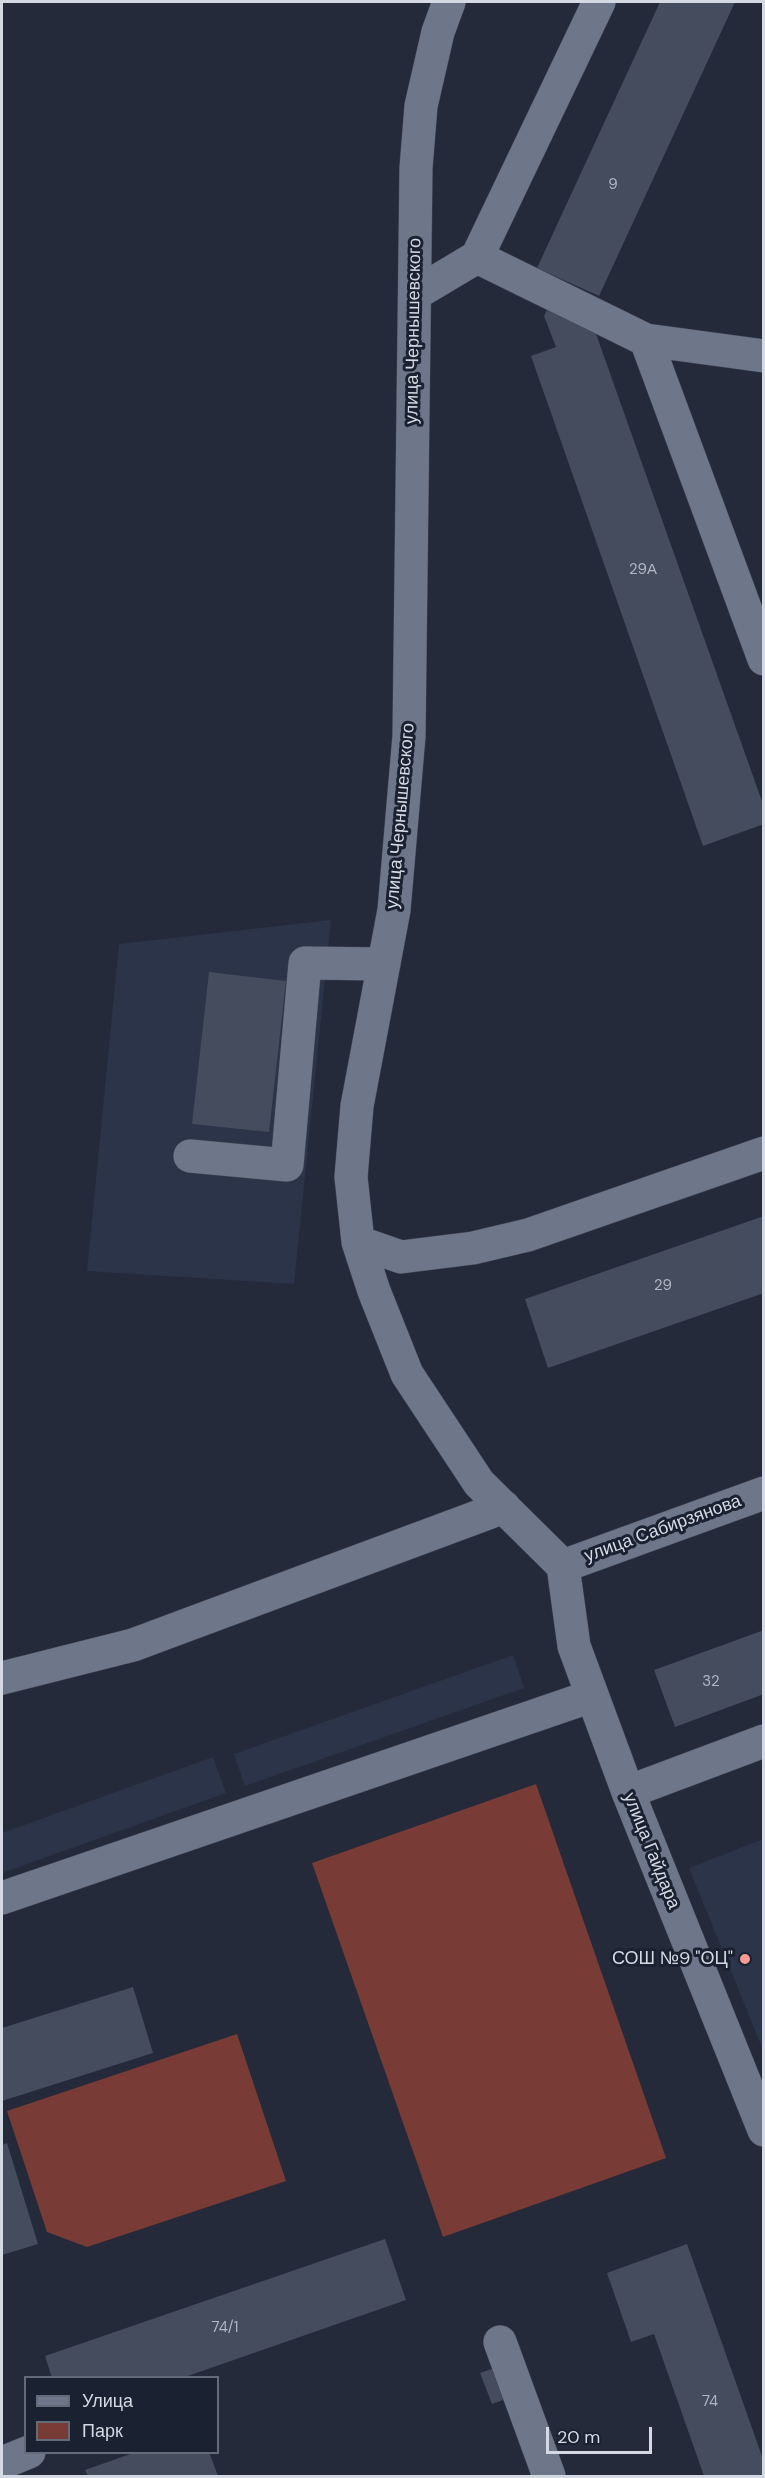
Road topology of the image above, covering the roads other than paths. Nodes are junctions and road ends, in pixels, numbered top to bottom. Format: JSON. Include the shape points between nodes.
{"nodes":[{"id":1,"x":449,"y":2,"type":"edge"},
{"id":2,"x":599,"y":2,"type":"edge"},
{"id":3,"x":477,"y":257,"type":"junction"},
{"id":4,"x":415,"y":294,"type":"junction"},
{"id":5,"x":646,"y":340,"type":"junction"},
{"id":6,"x":764,"y":356,"type":"edge"},
{"id":7,"x":764,"y":659,"type":"edge"},
{"id":8,"x":384,"y":964,"type":"junction"},
{"id":9,"x":764,"y":1153,"type":"edge"},
{"id":10,"x":190,"y":1156,"type":"dead end"},
{"id":11,"x":358,"y":1242,"type":"junction"},
{"id":12,"x":764,"y":1493,"type":"edge"},
{"id":13,"x":504,"y":1507,"type":"junction"},
{"id":14,"x":563,"y":1566,"type":"junction"},
{"id":15,"x":2,"y":1678,"type":"edge"},
{"id":16,"x":592,"y":1696,"type":"junction"},
{"id":17,"x":764,"y":1742,"type":"edge"},
{"id":18,"x":628,"y":1792,"type":"junction"},
{"id":19,"x":2,"y":1898,"type":"edge"},
{"id":20,"x":764,"y":2130,"type":"edge"},
{"id":21,"x":500,"y":2342,"type":"dead end"},
{"id":22,"x":24,"y":2454,"type":"edge"},
{"id":23,"x":2,"y":2463,"type":"edge"},
{"id":24,"x":2,"y":2470,"type":"edge"},
{"id":25,"x":4,"y":2476,"type":"edge"},
{"id":26,"x":549,"y":2476,"type":"edge"}],
"edges":[{"from":1,"to":4,"type":"street","name":"улица Чернышевского","via":[[421,106],[416,168]]},
{"from":2,"to":3,"type":"street"},
{"from":3,"to":4,"type":"street"},
{"from":3,"to":5,"type":"street"},
{"from":4,"to":8,"type":"street","name":"улица Чернышевского","via":[[408,736],[394,910]]},
{"from":5,"to":6,"type":"street"},
{"from":5,"to":7,"type":"street"},
{"from":8,"to":10,"type":"street","via":[[305,963],[287,1165]]},
{"from":8,"to":11,"type":"street","name":"улица Чернышевского","via":[[357,1106],[351,1177]]},
{"from":9,"to":11,"type":"street","via":[[528,1235],[473,1248],[401,1257]]},
{"from":11,"to":13,"type":"street","name":"улица Чернышевского","via":[[407,1374],[479,1483]]},
{"from":12,"to":14,"type":"street","name":"улица Сабирзянова"},
{"from":13,"to":14,"type":"street","name":"улица Чернышевского"},
{"from":13,"to":15,"type":"street","via":[[133,1645]]},
{"from":14,"to":16,"type":"street","name":"улица Гайдара","via":[[574,1646]]},
{"from":16,"to":18,"type":"street","name":"улица Гайдара"},
{"from":16,"to":19,"type":"street"},
{"from":17,"to":18,"type":"street"},
{"from":18,"to":20,"type":"street","name":"улица Гайдара"},
{"from":21,"to":26,"type":"street"},
{"from":22,"to":23,"type":"street"},
{"from":24,"to":25,"type":"street"}]}
